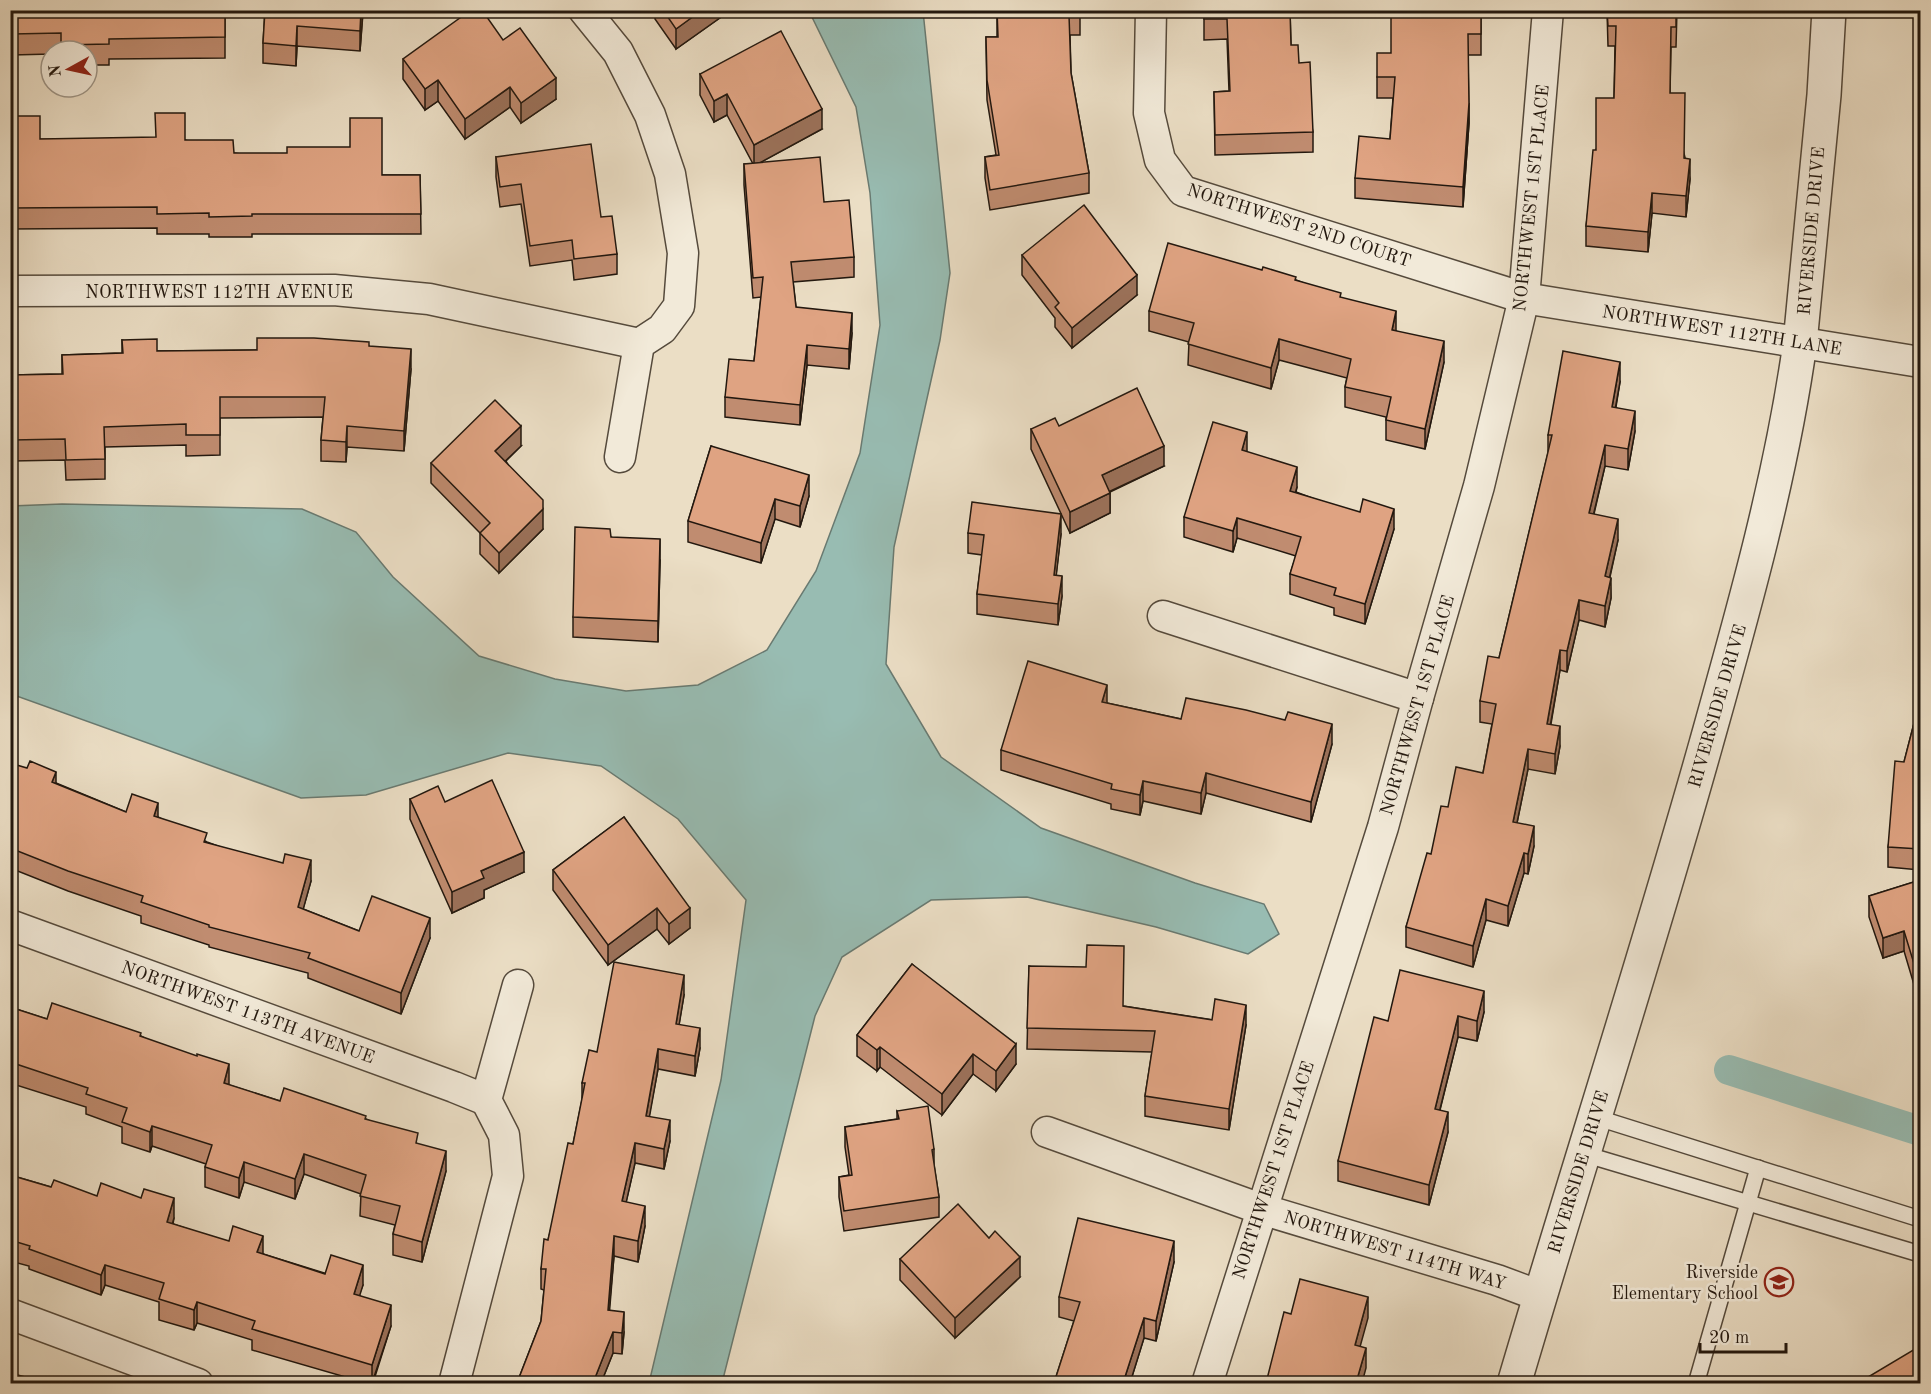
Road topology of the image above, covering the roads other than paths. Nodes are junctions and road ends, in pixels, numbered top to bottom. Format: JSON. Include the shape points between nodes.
{"nodes":[{"id":1,"x":584,"y":10,"type":"edge"},
{"id":2,"x":1151,"y":10,"type":"edge"},
{"id":3,"x":1548,"y":10,"type":"edge"},
{"id":4,"x":1829,"y":10,"type":"edge"},
{"id":5,"x":10,"y":291,"type":"edge"},
{"id":6,"x":1524,"y":298,"type":"junction"},
{"id":7,"x":1800,"y":343,"type":"junction"},
{"id":8,"x":639,"y":344,"type":"junction"},
{"id":9,"x":1920,"y":362,"type":"edge"},
{"id":10,"x":620,"y":457,"type":"dead end"},
{"id":11,"x":1163,"y":616,"type":"dead end"},
{"id":12,"x":1418,"y":698,"type":"junction"},
{"id":13,"x":10,"y":925,"type":"edge"},
{"id":14,"x":518,"y":985,"type":"dead end"},
{"id":15,"x":486,"y":1100,"type":"junction"},
{"id":16,"x":1595,"y":1117,"type":"junction"},
{"id":17,"x":1047,"y":1132,"type":"dead end"},
{"id":18,"x":1584,"y":1154,"type":"junction"},
{"id":19,"x":1758,"y":1168,"type":"junction"},
{"id":20,"x":1748,"y":1202,"type":"junction"},
{"id":21,"x":1261,"y":1209,"type":"junction"},
{"id":22,"x":1920,"y":1220,"type":"edge"},
{"id":23,"x":1920,"y":1254,"type":"edge"},
{"id":24,"x":1540,"y":1296,"type":"junction"},
{"id":25,"x":10,"y":1314,"type":"edge"},
{"id":26,"x":198,"y":1383,"type":"edge"},
{"id":27,"x":454,"y":1383,"type":"edge"},
{"id":28,"x":1207,"y":1383,"type":"edge"},
{"id":29,"x":1514,"y":1383,"type":"edge"},
{"id":30,"x":1696,"y":1383,"type":"edge"}],
"edges":[{"from":1,"to":8,"type":"street","via":[[618,52],[650,115],[669,174],[683,253],[679,306],[662,329]]},
{"from":2,"to":6,"type":"street","name":"NORTHWEST 2ND COURT","via":[[1149,113],[1160,160],[1183,191]]},
{"from":3,"to":6,"type":"street","name":"NORTHWEST 1ST PLACE"},
{"from":4,"to":7,"type":"street","name":"RIVERSIDE DRIVE"},
{"from":5,"to":8,"type":"street","name":"NORTHWEST 112TH AVENUE","via":[[334,290],[429,299]]},
{"from":6,"to":7,"type":"street","name":"NORTHWEST 112TH LANE"},
{"from":6,"to":12,"type":"street","name":"NORTHWEST 1ST PLACE","via":[[1479,486]]},
{"from":7,"to":9,"type":"street","name":"NORTHWEST 112TH LANE"},
{"from":7,"to":16,"type":"street","name":"RIVERSIDE DRIVE","via":[[1750,589],[1678,846]]},
{"from":8,"to":10,"type":"street"},
{"from":11,"to":12,"type":"street"},
{"from":12,"to":21,"type":"street","name":"NORTHWEST 1ST PLACE","via":[[1379,838]]},
{"from":13,"to":15,"type":"street","name":"NORTHWEST 113TH AVENUE"},
{"from":14,"to":15,"type":"street"},
{"from":15,"to":27,"type":"street","via":[[504,1135],[508,1176]]},
{"from":16,"to":18,"type":"street","name":"RIVERSIDE DRIVE"},
{"from":16,"to":19,"type":"lane"},
{"from":17,"to":21,"type":"street","name":"NORTHWEST 114TH WAY"},
{"from":18,"to":20,"type":"lane"},
{"from":18,"to":24,"type":"street","name":"RIVERSIDE DRIVE"},
{"from":19,"to":20,"type":"lane"},
{"from":19,"to":22,"type":"lane"},
{"from":20,"to":23,"type":"lane"},
{"from":20,"to":30,"type":"lane"},
{"from":21,"to":24,"type":"street","name":"NORTHWEST 114TH WAY"},
{"from":21,"to":28,"type":"street","name":"NORTHWEST 1ST PLACE"},
{"from":24,"to":29,"type":"street","name":"RIVERSIDE DRIVE"},
{"from":25,"to":26,"type":"street"}]}
